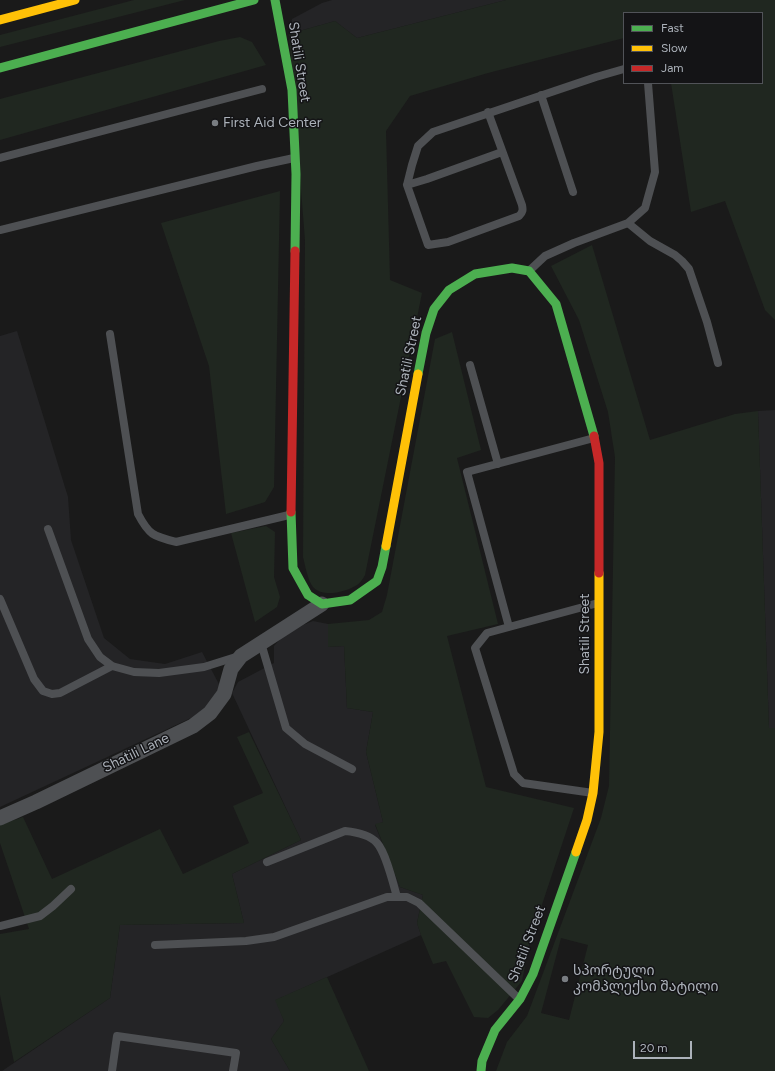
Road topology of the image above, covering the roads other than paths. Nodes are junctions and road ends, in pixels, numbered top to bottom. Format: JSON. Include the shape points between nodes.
{"nodes":[{"id":1,"x":75,"y":0,"type":"edge"},
{"id":2,"x":254,"y":0,"type":"edge"},
{"id":3,"x":275,"y":0,"type":"edge"},
{"id":4,"x":0,"y":20,"type":"edge"},
{"id":5,"x":0,"y":68,"type":"edge"},
{"id":6,"x":623,"y":69,"type":"edge"},
{"id":7,"x":648,"y":84,"type":"edge"},
{"id":8,"x":262,"y":89,"type":"dead end"},
{"id":9,"x":541,"y":95,"type":"junction"},
{"id":10,"x":488,"y":112,"type":"junction"},
{"id":11,"x":502,"y":152,"type":"junction"},
{"id":12,"x":0,"y":158,"type":"edge"},
{"id":13,"x":296,"y":158,"type":"junction"},
{"id":14,"x":407,"y":184,"type":"junction"},
{"id":15,"x":573,"y":192,"type":"dead end"},
{"id":16,"x":628,"y":223,"type":"junction"},
{"id":17,"x":0,"y":230,"type":"edge"},
{"id":18,"x":529,"y":271,"type":"junction"},
{"id":19,"x":110,"y":334,"type":"dead end"},
{"id":20,"x":718,"y":363,"type":"dead end"},
{"id":21,"x":470,"y":365,"type":"dead end"},
{"id":22,"x":595,"y":438,"type":"junction"},
{"id":23,"x":498,"y":464,"type":"junction"},
{"id":24,"x":291,"y":514,"type":"junction"},
{"id":25,"x":48,"y":529,"type":"dead end"},
{"id":26,"x":0,"y":599,"type":"edge"},
{"id":27,"x":599,"y":603,"type":"junction"},
{"id":28,"x":322,"y":604,"type":"junction"},
{"id":29,"x":509,"y":627,"type":"junction"},
{"id":30,"x":261,"y":643,"type":"junction"},
{"id":31,"x":242,"y":656,"type":"junction"},
{"id":32,"x":112,"y":666,"type":"junction"},
{"id":33,"x":352,"y":769,"type":"dead end"},
{"id":34,"x":593,"y":793,"type":"junction"},
{"id":35,"x":0,"y":818,"type":"edge"},
{"id":36,"x":268,"y":862,"type":"dead end"},
{"id":37,"x":71,"y":889,"type":"dead end"},
{"id":38,"x":397,"y":897,"type":"junction"},
{"id":39,"x":0,"y":926,"type":"edge"},
{"id":40,"x":155,"y":945,"type":"dead end"},
{"id":41,"x":520,"y":1000,"type":"junction"},
{"id":42,"x":112,"y":1071,"type":"edge"},
{"id":43,"x":233,"y":1071,"type":"edge"},
{"id":44,"x":481,"y":1071,"type":"edge"}],
"edges":[{"from":1,"to":4,"type":"street"},
{"from":2,"to":5,"type":"street"},
{"from":3,"to":13,"type":"street","name":"Shatili Street","via":[[292,90]]},
{"from":6,"to":9,"type":"lane"},
{"from":7,"to":16,"type":"lane","via":[[654,172],[645,208]]},
{"from":8,"to":12,"type":"lane"},
{"from":9,"to":10,"type":"lane"},
{"from":9,"to":15,"type":"lane"},
{"from":10,"to":11,"type":"lane"},
{"from":10,"to":14,"type":"lane","via":[[433,132],[418,146]]},
{"from":11,"to":14,"type":"lane"},
{"from":11,"to":14,"type":"lane","via":[[522,205],[522,213],[448,242],[428,245]]},
{"from":13,"to":17,"type":"lane"},
{"from":13,"to":24,"type":"street","name":"Shatili Street"},
{"from":16,"to":18,"type":"lane","via":[[545,256]]},
{"from":16,"to":20,"type":"lane","via":[[650,241],[682,261],[689,269]]},
{"from":18,"to":22,"type":"street","name":"Shatili Street","via":[[556,304]]},
{"from":18,"to":28,"type":"street","name":"Shatili Street","via":[[512,268],[475,274],[449,290],[434,309],[426,333],[382,567],[377,581],[350,600]]},
{"from":19,"to":24,"type":"lane","via":[[138,514],[145,527],[157,537],[176,542]]},
{"from":21,"to":23,"type":"lane"},
{"from":22,"to":23,"type":"lane"},
{"from":22,"to":27,"type":"street","name":"Shatili Street","via":[[599,463]]},
{"from":23,"to":29,"type":"lane","via":[[467,472]]},
{"from":24,"to":28,"type":"street","name":"Shatili Street","via":[[293,568],[308,595]]},
{"from":25,"to":32,"type":"lane","name":"Shatili Lane","via":[[88,639],[100,657]]},
{"from":26,"to":32,"type":"lane","via":[[34,679],[43,691],[60,694]]},
{"from":27,"to":29,"type":"lane"},
{"from":27,"to":34,"type":"street","name":"Shatili Street","via":[[599,732]]},
{"from":28,"to":30,"type":"street","name":"Shatili Lane"},
{"from":29,"to":34,"type":"lane","via":[[487,633],[475,648],[514,774],[523,783]]},
{"from":30,"to":31,"type":"street","name":"Shatili Lane"},
{"from":30,"to":33,"type":"lane","via":[[286,728],[305,744]]},
{"from":31,"to":32,"type":"lane","name":"Shatili Lane","via":[[204,667],[159,673],[134,672]]},
{"from":31,"to":35,"type":"street","name":"Shatili Lane","via":[[231,669],[224,694],[210,713],[193,726]]},
{"from":34,"to":41,"type":"street","name":"Shatili Street","via":[[587,820],[533,974]]},
{"from":36,"to":38,"type":"lane","via":[[345,831],[354,832],[368,836],[378,843]]},
{"from":37,"to":39,"type":"lane","via":[[40,916]]},
{"from":38,"to":40,"type":"lane","via":[[387,897],[274,937],[246,941]]},
{"from":38,"to":41,"type":"lane","via":[[407,897],[419,903]]},
{"from":41,"to":44,"type":"street","name":"Shatili Street","via":[[495,1030]]},
{"from":42,"to":43,"type":"lane","via":[[117,1036],[236,1053]]}]}
